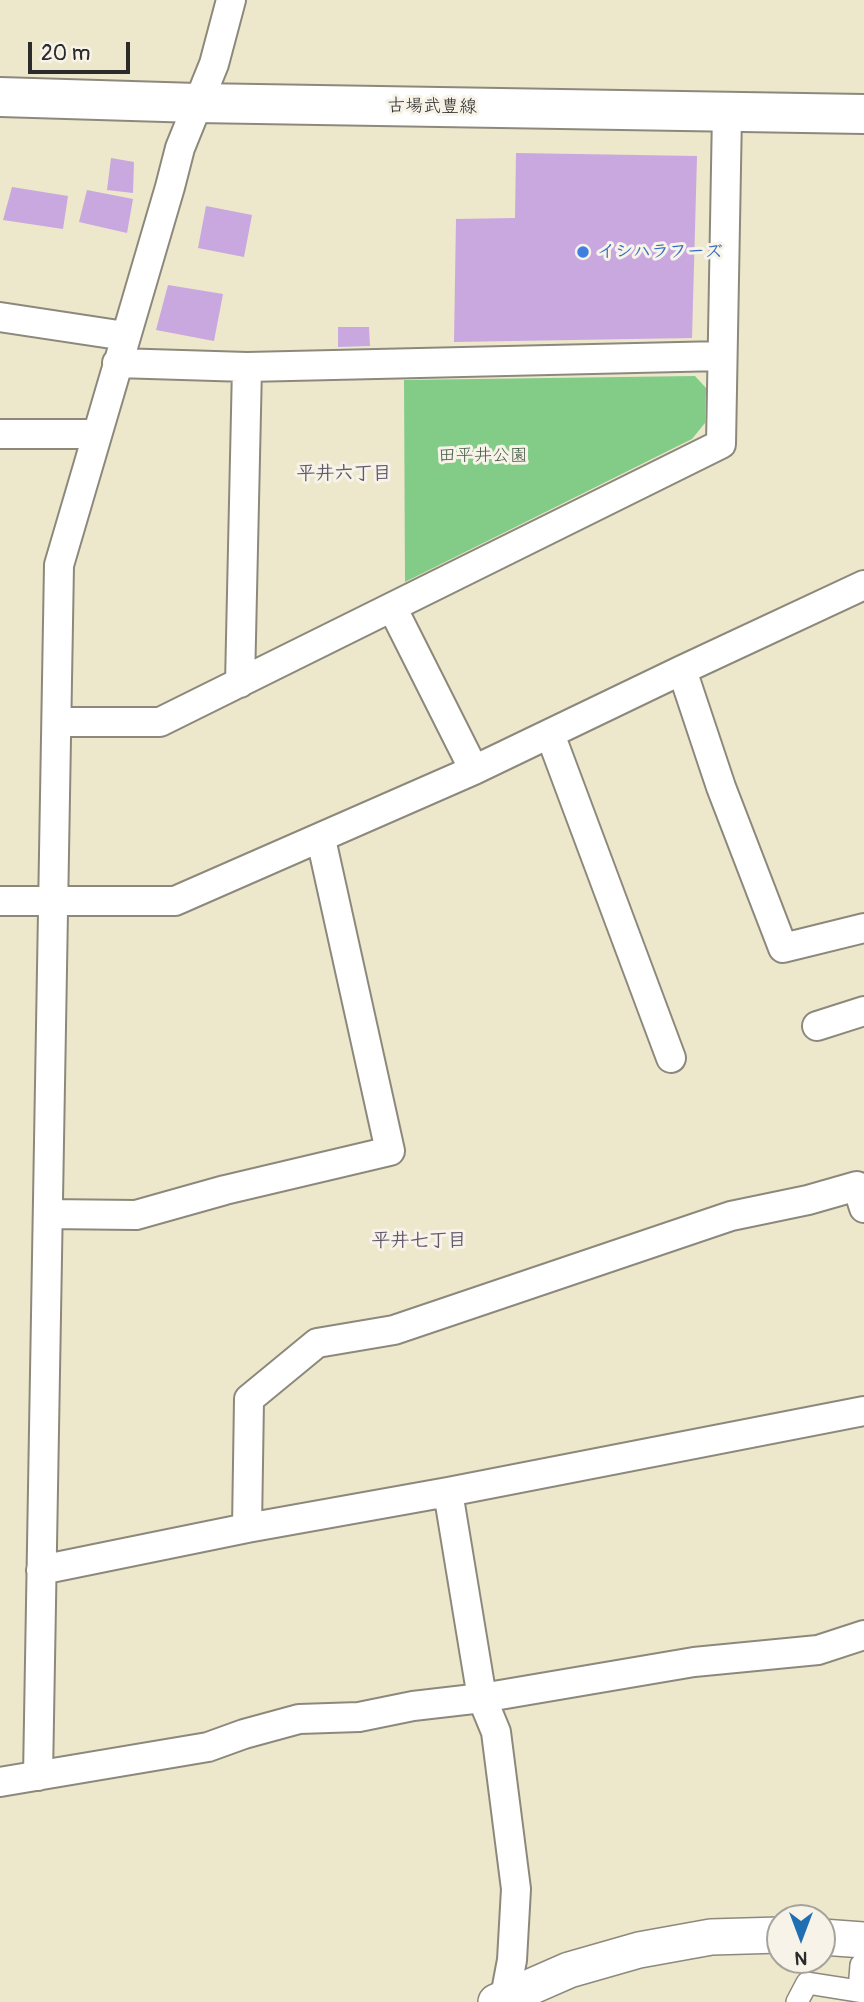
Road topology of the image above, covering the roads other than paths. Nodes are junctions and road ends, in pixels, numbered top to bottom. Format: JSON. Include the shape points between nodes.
{"nodes":[{"id":1,"x":231,"y":0,"type":"edge"},
{"id":2,"x":0,"y":97,"type":"edge"},
{"id":3,"x":197,"y":103,"type":"junction"},
{"id":4,"x":727,"y":113,"type":"junction"},
{"id":5,"x":864,"y":114,"type":"edge"},
{"id":6,"x":0,"y":317,"type":"edge"},
{"id":7,"x":125,"y":336,"type":"junction"},
{"id":8,"x":722,"y":356,"type":"junction"},
{"id":9,"x":117,"y":363,"type":"junction"},
{"id":10,"x":247,"y":367,"type":"junction"},
{"id":11,"x":0,"y":434,"type":"edge"},
{"id":12,"x":97,"y":434,"type":"junction"},
{"id":13,"x":864,"y":585,"type":"edge"},
{"id":14,"x":392,"y":607,"type":"junction"},
{"id":15,"x":682,"y":670,"type":"junction"},
{"id":16,"x":240,"y":683,"type":"junction"},
{"id":17,"x":57,"y":722,"type":"junction"},
{"id":18,"x":550,"y":734,"type":"junction"},
{"id":19,"x":474,"y":770,"type":"junction"},
{"id":20,"x":321,"y":839,"type":"junction"},
{"id":21,"x":0,"y":901,"type":"edge"},
{"id":22,"x":52,"y":902,"type":"junction"},
{"id":23,"x":864,"y":928,"type":"edge"},
{"id":24,"x":864,"y":1011,"type":"edge"},
{"id":25,"x":817,"y":1026,"type":"dead end"},
{"id":26,"x":671,"y":1058,"type":"dead end"},
{"id":27,"x":864,"y":1208,"type":"edge"},
{"id":28,"x":48,"y":1214,"type":"junction"},
{"id":29,"x":864,"y":1411,"type":"edge"},
{"id":30,"x":448,"y":1492,"type":"junction"},
{"id":31,"x":247,"y":1528,"type":"junction"},
{"id":32,"x":41,"y":1570,"type":"junction"},
{"id":33,"x":864,"y":1635,"type":"edge"},
{"id":34,"x":482,"y":1698,"type":"junction"},
{"id":35,"x":38,"y":1776,"type":"junction"},
{"id":36,"x":0,"y":1782,"type":"edge"},
{"id":37,"x":766,"y":1935,"type":"edge"},
{"id":38,"x":836,"y":1942,"type":"edge"},
{"id":39,"x":862,"y":1952,"type":"edge"},
{"id":40,"x":861,"y":1992,"type":"edge"},
{"id":41,"x":501,"y":1999,"type":"edge"},
{"id":42,"x":797,"y":2002,"type":"edge"}],
"edges":[{"from":1,"to":3,"type":"street","via":[[214,64]]},
{"from":2,"to":3,"type":"main road","name":"古場武豊線"},
{"from":3,"to":4,"type":"main road","name":"古場武豊線"},
{"from":3,"to":7,"type":"street"},
{"from":4,"to":5,"type":"main road","name":"古場武豊線"},
{"from":4,"to":8,"type":"street"},
{"from":6,"to":7,"type":"street"},
{"from":7,"to":9,"type":"street"},
{"from":8,"to":10,"type":"street"},
{"from":8,"to":14,"type":"street","via":[[721,444]]},
{"from":9,"to":10,"type":"street"},
{"from":9,"to":12,"type":"street"},
{"from":10,"to":16,"type":"street"},
{"from":11,"to":12,"type":"street"},
{"from":12,"to":17,"type":"street","via":[[59,565]]},
{"from":13,"to":15,"type":"street"},
{"from":14,"to":16,"type":"street"},
{"from":14,"to":19,"type":"street"},
{"from":15,"to":18,"type":"street"},
{"from":15,"to":23,"type":"street","via":[[783,948]]},
{"from":16,"to":17,"type":"street","via":[[160,722]]},
{"from":17,"to":22,"type":"street"},
{"from":18,"to":19,"type":"street"},
{"from":18,"to":26,"type":"street"},
{"from":19,"to":20,"type":"street"},
{"from":20,"to":22,"type":"street","via":[[175,901]]},
{"from":20,"to":28,"type":"street","via":[[390,1151],[136,1215]]},
{"from":21,"to":22,"type":"street"},
{"from":22,"to":28,"type":"street"},
{"from":24,"to":25,"type":"street"},
{"from":27,"to":31,"type":"street","via":[[857,1186],[731,1216],[394,1330],[317,1343],[249,1399]]},
{"from":28,"to":32,"type":"street"},
{"from":29,"to":30,"type":"street"},
{"from":30,"to":31,"type":"street"},
{"from":30,"to":34,"type":"street"},
{"from":31,"to":32,"type":"street"},
{"from":32,"to":35,"type":"street"},
{"from":33,"to":34,"type":"street","via":[[818,1650],[694,1662]]},
{"from":34,"to":35,"type":"street","via":[[359,1717],[299,1719],[208,1747]]},
{"from":34,"to":41,"type":"street","via":[[496,1732],[516,1889],[512,1960]]},
{"from":35,"to":36,"type":"street"},
{"from":37,"to":41,"type":"street","via":[[711,1937],[639,1950],[569,1970]]},
{"from":38,"to":39,"type":"street"},
{"from":39,"to":40,"type":"street"},
{"from":40,"to":42,"type":"street","via":[[807,1983]]}]}
